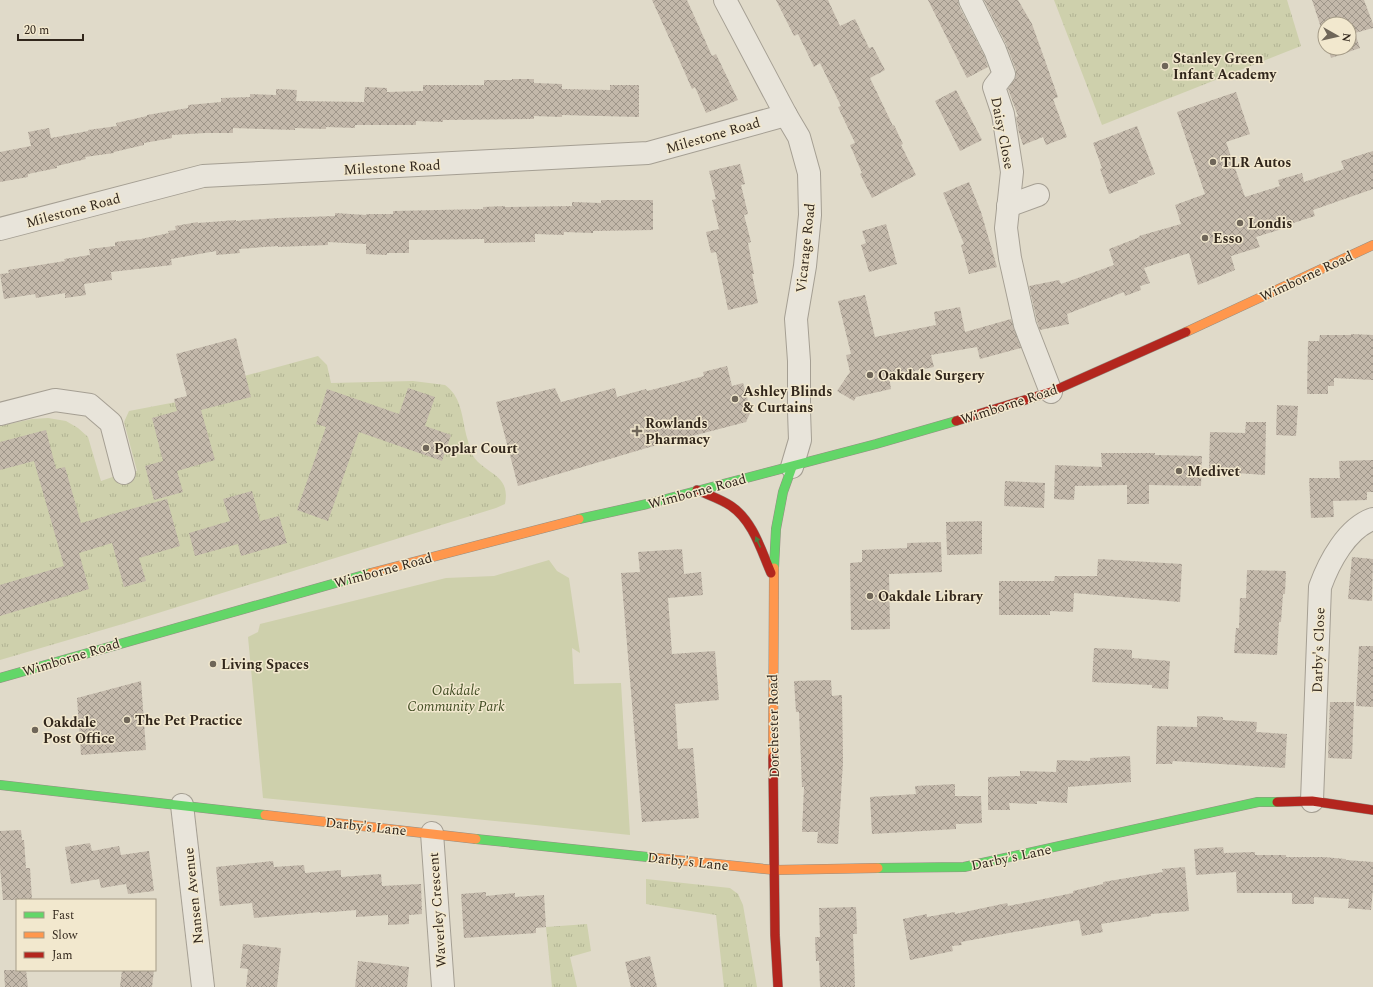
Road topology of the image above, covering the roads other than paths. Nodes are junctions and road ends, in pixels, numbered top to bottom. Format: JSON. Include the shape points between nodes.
{"nodes":[{"id":1,"x":725,"y":0,"type":"edge"},
{"id":2,"x":970,"y":0,"type":"edge"},
{"id":3,"x":786,"y":115,"type":"junction"},
{"id":4,"x":1038,"y":195,"type":"dead end"},
{"id":5,"x":1008,"y":206,"type":"junction"},
{"id":6,"x":0,"y":230,"type":"edge"},
{"id":7,"x":1373,"y":245,"type":"edge"},
{"id":8,"x":1050,"y":392,"type":"junction"},
{"id":9,"x":0,"y":414,"type":"edge"},
{"id":10,"x":792,"y":467,"type":"junction"},
{"id":11,"x":124,"y":473,"type":"dead end"},
{"id":12,"x":697,"y":490,"type":"junction"},
{"id":13,"x":1373,"y":519,"type":"edge"},
{"id":14,"x":773,"y":578,"type":"junction"},
{"id":15,"x":0,"y":678,"type":"edge"},
{"id":16,"x":0,"y":785,"type":"edge"},
{"id":17,"x":1312,"y":801,"type":"junction"},
{"id":18,"x":182,"y":805,"type":"junction"},
{"id":19,"x":1373,"y":810,"type":"edge"},
{"id":20,"x":432,"y":833,"type":"junction"},
{"id":21,"x":776,"y":870,"type":"junction"},
{"id":22,"x":203,"y":987,"type":"edge"},
{"id":23,"x":443,"y":987,"type":"edge"},
{"id":24,"x":778,"y":987,"type":"edge"}],
"edges":[{"from":1,"to":3,"type":"street","name":"Vicarage Road"},
{"from":2,"to":5,"type":"street","name":"Daisy Close","via":[[1004,74],[994,87],[1003,114],[1012,172]]},
{"from":3,"to":6,"type":"street","name":"Milestone Road","via":[[648,153],[203,176]]},
{"from":3,"to":10,"type":"street","name":"Vicarage Road","via":[[799,137],[809,173],[810,215],[806,266],[796,319],[800,440]]},
{"from":4,"to":5,"type":"street"},
{"from":5,"to":8,"type":"street","name":"Daisy Close","via":[[1006,228],[1010,258],[1025,325]]},
{"from":7,"to":8,"type":"main road","name":"Wimborne Road"},
{"from":8,"to":10,"type":"main road","name":"Wimborne Road"},
{"from":9,"to":11,"type":"street","via":[[55,400],[90,405],[111,423]]},
{"from":10,"to":12,"type":"main road","name":"Wimborne Road"},
{"from":10,"to":14,"type":"main road","name":"Dorchester Road","via":[[783,492],[776,529]]},
{"from":14,"to":12,"type":"main road","one_way":true,"via":[[747,522],[733,508]]},
{"from":12,"to":15,"type":"main road","name":"Wimborne Road","via":[[403,564]]},
{"from":13,"to":17,"type":"street","name":"Darby's Close","via":[[1354,531],[1338,550],[1327,568],[1320,587]]},
{"from":14,"to":21,"type":"main road","name":"Dorchester Road","via":[[772,734]]},
{"from":16,"to":18,"type":"main road","name":"Darby's Lane"},
{"from":17,"to":19,"type":"main road","name":"Darby's Lane"},
{"from":17,"to":21,"type":"main road","name":"Darby's Lane","via":[[1258,802],[964,867]]},
{"from":18,"to":20,"type":"main road","name":"Darby's Lane"},
{"from":18,"to":22,"type":"street","name":"Nansen Avenue"},
{"from":20,"to":21,"type":"main road","name":"Darby's Lane"},
{"from":20,"to":23,"type":"street","name":"Waverley Crescent"},
{"from":21,"to":24,"type":"main road","name":"Dorchester Road","via":[[775,934]]}]}
